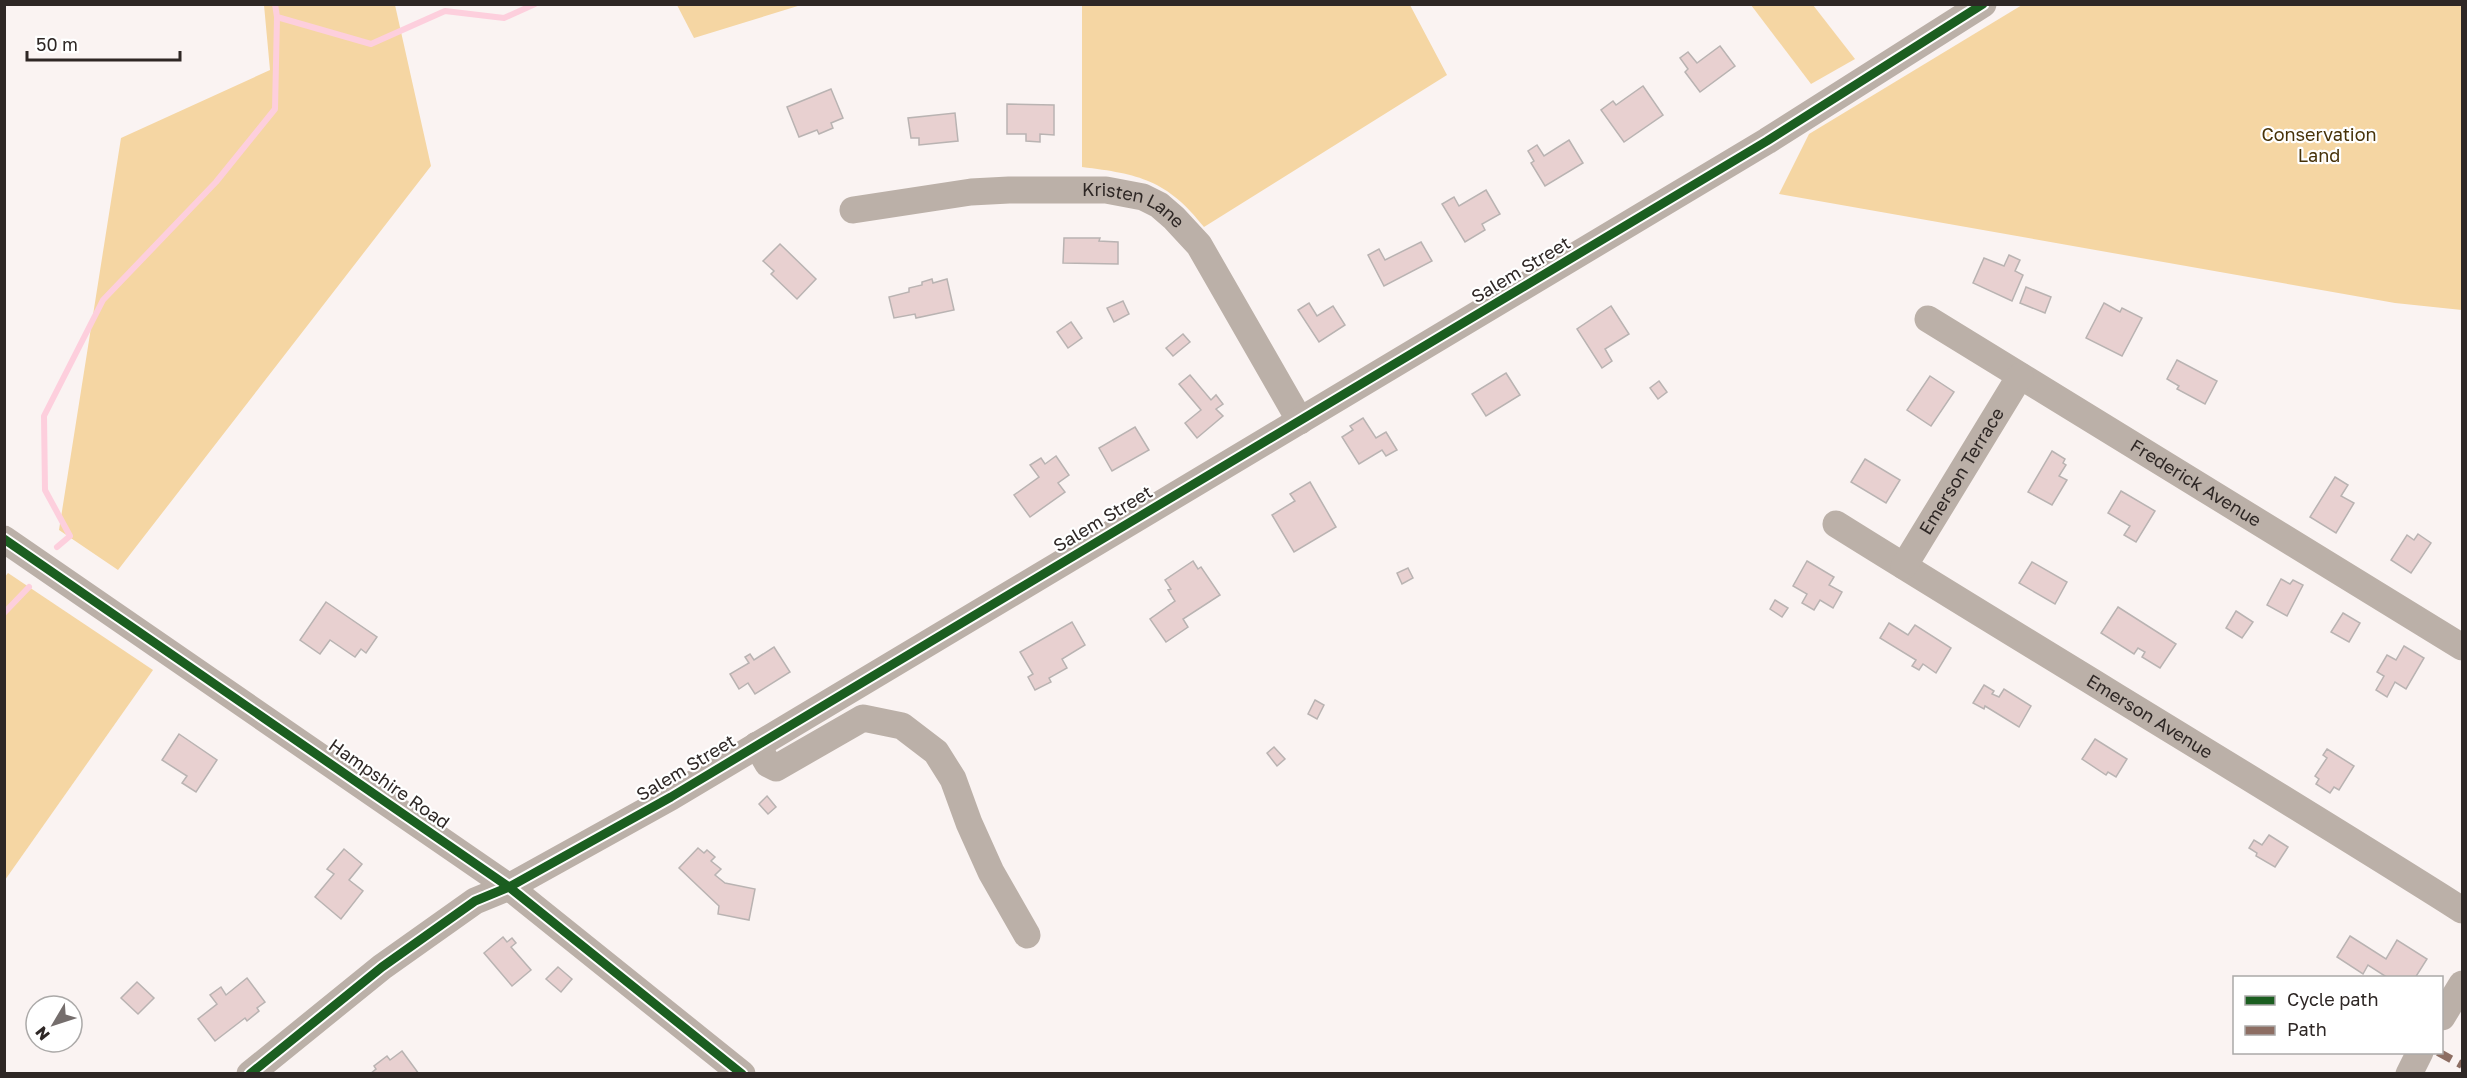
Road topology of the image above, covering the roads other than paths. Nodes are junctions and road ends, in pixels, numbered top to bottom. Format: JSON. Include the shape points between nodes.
{"nodes":[{"id":1,"x":1983,"y":4,"type":"edge"},
{"id":2,"x":853,"y":210,"type":"dead end"},
{"id":3,"x":1928,"y":319,"type":"dead end"},
{"id":4,"x":2020,"y":376,"type":"junction"},
{"id":5,"x":1300,"y":421,"type":"junction"},
{"id":6,"x":1836,"y":524,"type":"dead end"},
{"id":7,"x":4,"y":539,"type":"edge"},
{"id":8,"x":1904,"y":566,"type":"junction"},
{"id":9,"x":2463,"y":646,"type":"edge"},
{"id":10,"x":834,"y":699,"type":"junction"},
{"id":11,"x":839,"y":732,"type":"junction"},
{"id":12,"x":757,"y":745,"type":"junction"},
{"id":13,"x":509,"y":887,"type":"junction"},
{"id":14,"x":2463,"y":910,"type":"edge"},
{"id":15,"x":1027,"y":935,"type":"dead end"},
{"id":16,"x":2463,"y":984,"type":"edge"},
{"id":17,"x":2443,"y":1015,"type":"edge"},
{"id":18,"x":2419,"y":1054,"type":"edge"},
{"id":19,"x":250,"y":1074,"type":"edge"},
{"id":20,"x":742,"y":1074,"type":"edge"},
{"id":21,"x":2409,"y":1074,"type":"edge"}],
"edges":[{"from":1,"to":5,"type":"street","name":"Salem Street","via":[[1767,141]]},
{"from":2,"to":5,"type":"street","name":"Kristen Lane","via":[[971,192],[1107,190],[1143,197],[1159,205],[1199,245]]},
{"from":3,"to":4,"type":"street","name":"Frederick Avenue"},
{"from":4,"to":8,"type":"street","name":"Emerson Terrace"},
{"from":4,"to":9,"type":"street","name":"Frederick Avenue"},
{"from":5,"to":10,"type":"street","name":"Salem Street"},
{"from":6,"to":8,"type":"street","name":"Emerson Avenue"},
{"from":7,"to":13,"type":"street","name":"Hampshire Road"},
{"from":8,"to":14,"type":"street","name":"Emerson Avenue"},
{"from":10,"to":11,"type":"street"},
{"from":10,"to":12,"type":"street","name":"Salem Street"},
{"from":11,"to":12,"type":"street","via":[[776,768],[768,764]]},
{"from":11,"to":15,"type":"street","via":[[863,718],[902,726],[936,752],[953,779],[991,872]]},
{"from":12,"to":13,"type":"street","name":"Salem Street"},
{"from":13,"to":19,"type":"street","name":"Salem Street","via":[[475,901],[382,966]]},
{"from":13,"to":20,"type":"street","name":"Hampshire Road"},
{"from":16,"to":17,"type":"street"},
{"from":18,"to":21,"type":"street"}]}
